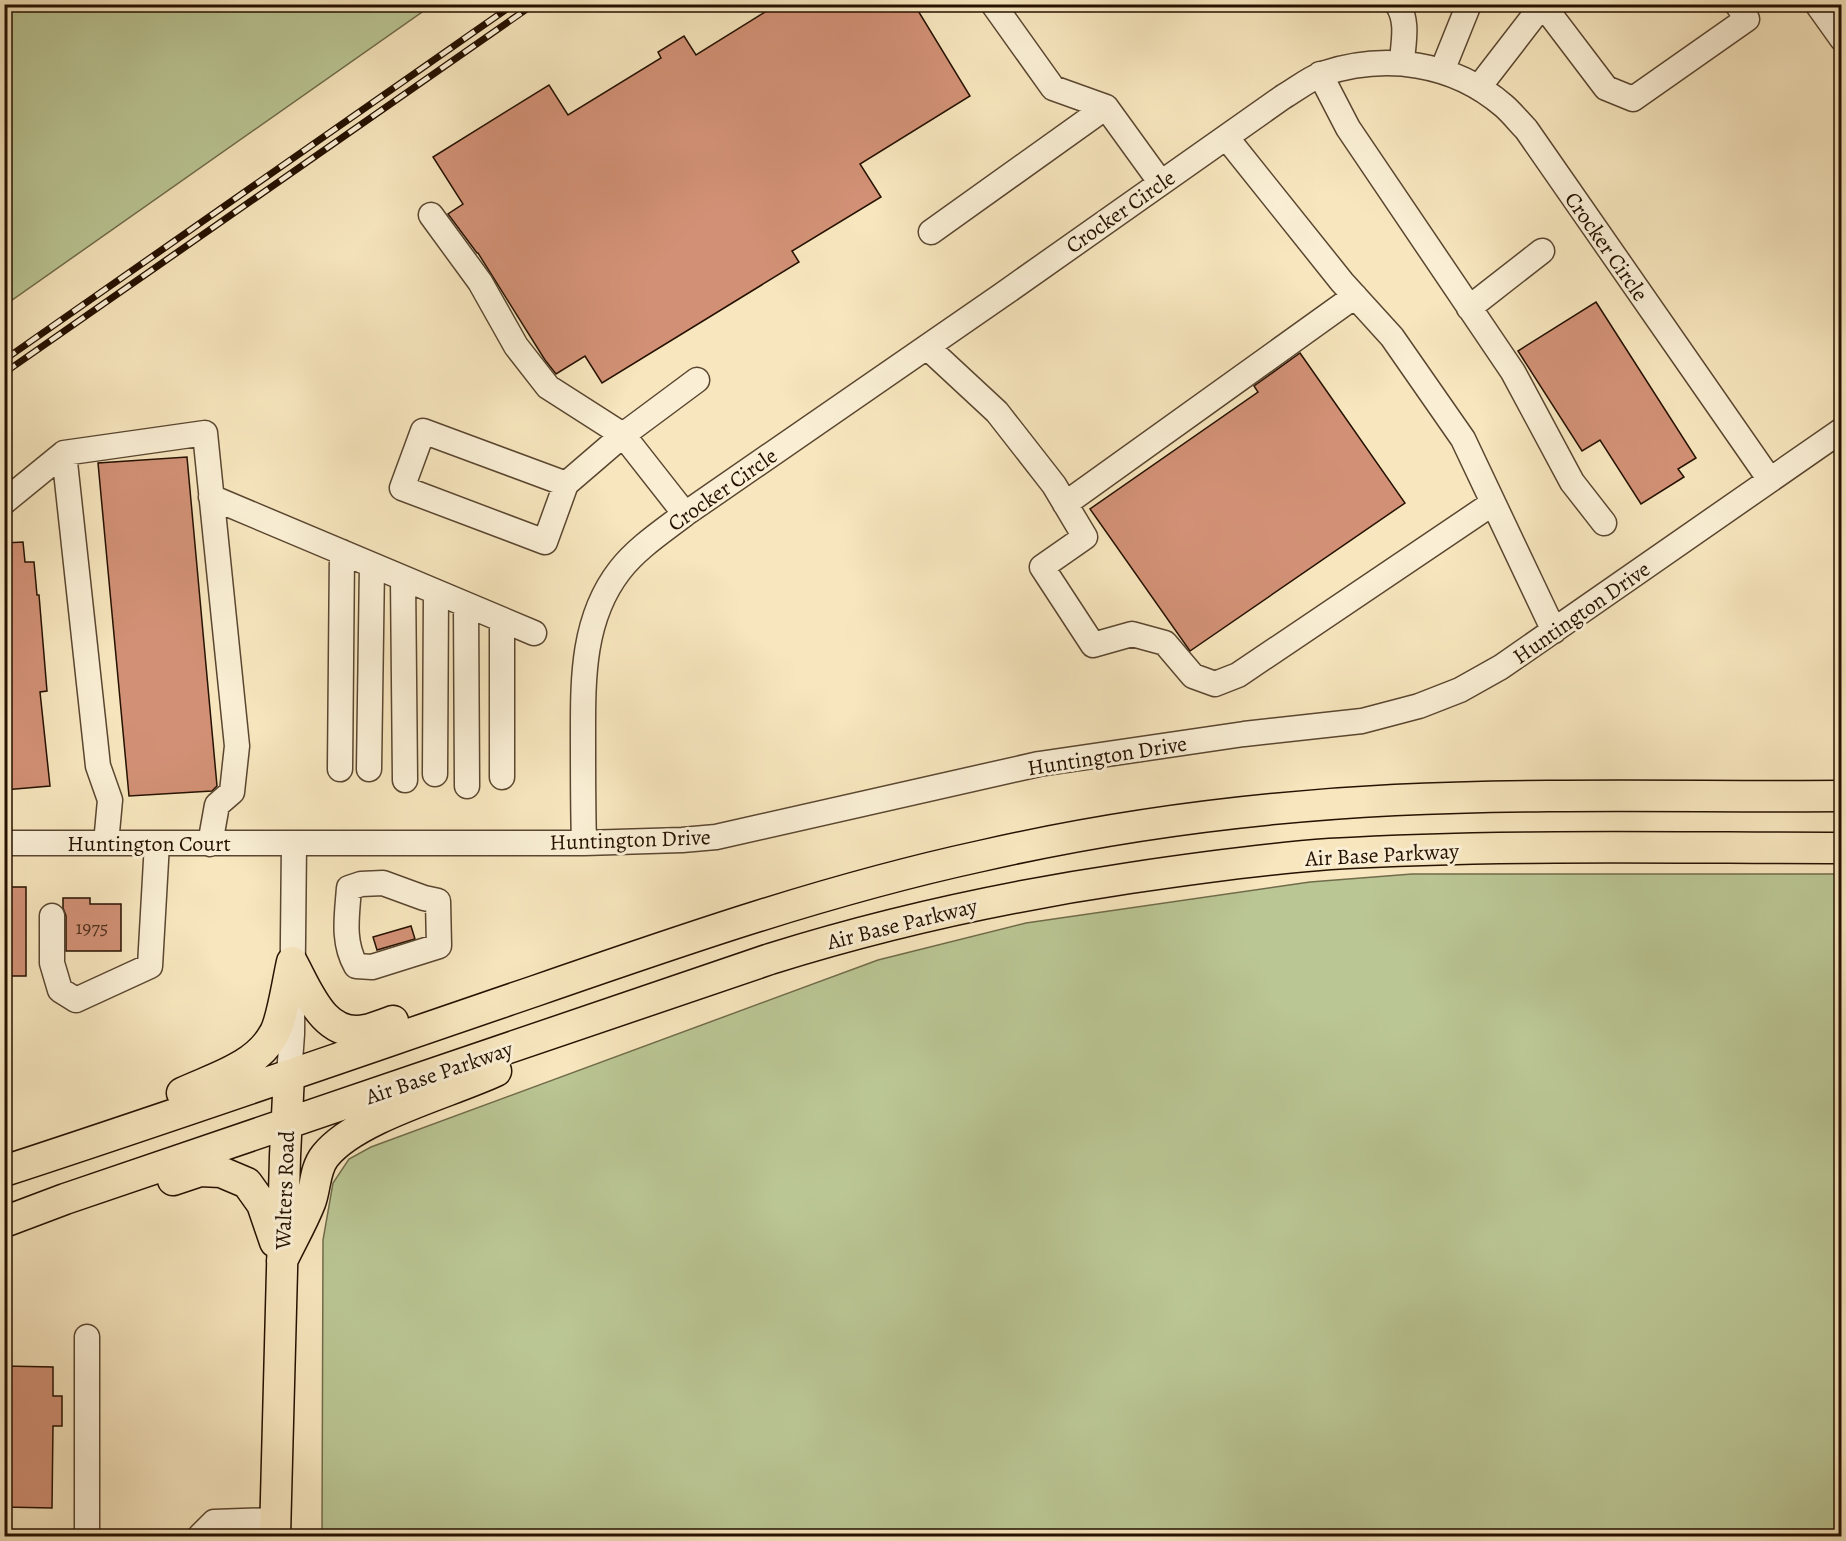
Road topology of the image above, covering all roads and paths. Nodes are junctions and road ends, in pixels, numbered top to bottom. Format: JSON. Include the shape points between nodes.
{"nodes":[{"id":1,"x":993,"y":4,"type":"edge"},
{"id":2,"x":1396,"y":4,"type":"edge"},
{"id":3,"x":1469,"y":4,"type":"edge"},
{"id":4,"x":1737,"y":4,"type":"edge"},
{"id":5,"x":1816,"y":4,"type":"edge"},
{"id":6,"x":1842,"y":39,"type":"edge"},
{"id":7,"x":1402,"y":62,"type":"junction"},
{"id":8,"x":1442,"y":71,"type":"junction"},
{"id":9,"x":1320,"y":74,"type":"junction"},
{"id":10,"x":1479,"y":87,"type":"junction"},
{"id":11,"x":1106,"y":107,"type":"junction"},
{"id":12,"x":1226,"y":137,"type":"junction"},
{"id":13,"x":1161,"y":183,"type":"junction"},
{"id":14,"x":431,"y":214,"type":"dead end"},
{"id":15,"x":931,"y":232,"type":"dead end"},
{"id":16,"x":1542,"y":251,"type":"dead end"},
{"id":17,"x":1355,"y":296,"type":"junction"},
{"id":18,"x":1469,"y":308,"type":"junction"},
{"id":19,"x":927,"y":347,"type":"junction"},
{"id":20,"x":697,"y":380,"type":"dead end"},
{"id":21,"x":1842,"y":430,"type":"edge"},
{"id":22,"x":624,"y":435,"type":"junction"},
{"id":23,"x":64,"y":453,"type":"junction"},
{"id":24,"x":1770,"y":480,"type":"junction"},
{"id":25,"x":566,"y":484,"type":"junction"},
{"id":26,"x":211,"y":497,"type":"junction"},
{"id":27,"x":4,"y":502,"type":"edge"},
{"id":28,"x":1493,"y":503,"type":"junction"},
{"id":29,"x":1065,"y":504,"type":"junction"},
{"id":30,"x":685,"y":514,"type":"junction"},
{"id":31,"x":1604,"y":523,"type":"dead end"},
{"id":32,"x":342,"y":552,"type":"junction"},
{"id":33,"x":372,"y":565,"type":"junction"},
{"id":34,"x":403,"y":578,"type":"junction"},
{"id":35,"x":436,"y":592,"type":"junction"},
{"id":36,"x":466,"y":605,"type":"junction"},
{"id":37,"x":502,"y":620,"type":"junction"},
{"id":38,"x":1554,"y":632,"type":"junction"},
{"id":39,"x":534,"y":633,"type":"dead end"},
{"id":40,"x":340,"y":769,"type":"dead end"},
{"id":41,"x":369,"y":769,"type":"dead end"},
{"id":42,"x":435,"y":774,"type":"dead end"},
{"id":43,"x":502,"y":777,"type":"dead end"},
{"id":44,"x":405,"y":780,"type":"dead end"},
{"id":45,"x":467,"y":786,"type":"dead end"},
{"id":46,"x":1842,"y":796,"type":"edge"},
{"id":47,"x":4,"y":843,"type":"edge"},
{"id":48,"x":106,"y":843,"type":"junction"},
{"id":49,"x":157,"y":843,"type":"junction"},
{"id":50,"x":584,"y":843,"type":"junction"},
{"id":51,"x":210,"y":844,"type":"junction"},
{"id":52,"x":294,"y":844,"type":"junction"},
{"id":53,"x":1842,"y":848,"type":"edge"},
{"id":54,"x":438,"y":901,"type":"joint"},
{"id":55,"x":52,"y":916,"type":"dead end"},
{"id":56,"x":292,"y":962,"type":"junction"},
{"id":57,"x":613,"y":964,"type":"junction"},
{"id":58,"x":642,"y":1001,"type":"junction"},
{"id":59,"x":289,"y":1075,"type":"junction"},
{"id":60,"x":286,"y":1124,"type":"junction"},
{"id":61,"x":104,"y":1138,"type":"junction"},
{"id":62,"x":4,"y":1171,"type":"edge"},
{"id":63,"x":5,"y":1222,"type":"edge"},
{"id":64,"x":282,"y":1261,"type":"junction"},
{"id":65,"x":87,"y":1338,"type":"dead end"},
{"id":66,"x":275,"y":1528,"type":"edge"},
{"id":67,"x":87,"y":1536,"type":"edge"},
{"id":68,"x":201,"y":1536,"type":"edge"}],
"edges":[{"from":1,"to":11,"type":"street","via":[[1053,88]]},
{"from":2,"to":7,"type":"street","via":[[1405,24]]},
{"from":3,"to":8,"type":"street"},
{"from":4,"to":10,"type":"street","via":[[1747,20],[1634,99],[1606,88],[1543,4]]},
{"from":5,"to":6,"type":"street"},
{"from":7,"to":8,"type":"street","name":"Crocker Circle"},
{"from":7,"to":9,"type":"street","name":"Crocker Circle","via":[[1369,63]]},
{"from":8,"to":10,"type":"street","name":"Crocker Circle"},
{"from":9,"to":12,"type":"street","name":"Crocker Circle"},
{"from":9,"to":18,"type":"street","via":[[1348,128]]},
{"from":10,"to":24,"type":"street","name":"Crocker Circle","via":[[1505,106],[1526,129]]},
{"from":11,"to":13,"type":"street"},
{"from":11,"to":15,"type":"street"},
{"from":12,"to":13,"type":"street","name":"Crocker Circle"},
{"from":12,"to":17,"type":"street"},
{"from":13,"to":19,"type":"street","name":"Crocker Circle"},
{"from":14,"to":22,"type":"street","via":[[480,282],[516,346],[548,387]]},
{"from":16,"to":18,"type":"street"},
{"from":17,"to":28,"type":"street","via":[[1392,337],[1463,439]]},
{"from":17,"to":29,"type":"street"},
{"from":18,"to":31,"type":"street","via":[[1512,372],[1572,482]]},
{"from":19,"to":29,"type":"street","via":[[997,412]]},
{"from":19,"to":30,"type":"street","name":"Crocker Circle"},
{"from":20,"to":22,"type":"street"},
{"from":21,"to":24,"type":"street","name":"Huntington Drive"},
{"from":22,"to":25,"type":"street"},
{"from":22,"to":30,"type":"street"},
{"from":23,"to":26,"type":"street","via":[[205,433]]},
{"from":23,"to":27,"type":"street"},
{"from":23,"to":48,"type":"street","via":[[98,765],[110,800]]},
{"from":24,"to":38,"type":"street","name":"Huntington Drive"},
{"from":25,"to":25,"type":"street","via":[[545,542],[402,488],[423,431]]},
{"from":26,"to":32,"type":"street"},
{"from":26,"to":51,"type":"street","via":[[237,746],[232,792],[217,805]]},
{"from":28,"to":29,"type":"street","via":[[1238,675],[1215,684],[1193,676],[1165,643],[1132,634],[1093,645],[1042,567],[1085,537]]},
{"from":28,"to":38,"type":"street"},
{"from":30,"to":50,"type":"street","name":"Crocker Circle","via":[[646,543],[619,571],[600,604],[589,638],[583,678]]},
{"from":32,"to":33,"type":"street"},
{"from":32,"to":40,"type":"street"},
{"from":33,"to":34,"type":"street"},
{"from":33,"to":41,"type":"street"},
{"from":34,"to":35,"type":"street"},
{"from":34,"to":44,"type":"street"},
{"from":35,"to":36,"type":"street"},
{"from":35,"to":42,"type":"street"},
{"from":36,"to":37,"type":"street"},
{"from":36,"to":45,"type":"street"},
{"from":37,"to":39,"type":"street"},
{"from":37,"to":43,"type":"street"},
{"from":38,"to":50,"type":"street","name":"Huntington Drive","via":[[1460,690],[1362,721],[1039,764],[716,837]]},
{"from":46,"to":57,"type":"main road","name":"Air Base Parkway","via":[[1395,800],[1156,824],[980,856],[839,892]]},
{"from":47,"to":48,"type":"street","name":"Huntington Court"},
{"from":48,"to":49,"type":"street","name":"Huntington Court"},
{"from":49,"to":51,"type":"street","name":"Huntington Court"},
{"from":49,"to":55,"type":"street","via":[[150,966],[76,1000],[60,990],[52,963]]},
{"from":50,"to":52,"type":"street","name":"Huntington Drive"},
{"from":51,"to":52,"type":"street","name":"Huntington Court"},
{"from":52,"to":56,"type":"street","name":"Walters Road"},
{"from":53,"to":58,"type":"main road","name":"Air Base Parkway","via":[[1508,849],[1258,861],[989,902],[841,936]]},
{"from":54,"to":54,"type":"street","via":[[383,883],[349,888],[346,927],[349,953],[356,966],[372,967],[439,946]]},
{"from":56,"to":57,"type":"main road","via":[[324,1018],[352,1030],[365,1030],[489,990]]},
{"from":56,"to":59,"type":"street","name":"Walters Road"},
{"from":56,"to":61,"type":"main road","via":[[275,1033],[260,1053],[149,1109]]},
{"from":57,"to":59,"type":"main road","name":"Air Base Parkway"},
{"from":58,"to":60,"type":"main road","name":"Air Base Parkway"},
{"from":58,"to":64,"type":"main road","via":[[482,1078],[387,1115],[344,1139],[324,1157],[311,1202]]},
{"from":59,"to":60,"type":"main road","name":"Walters Road"},
{"from":59,"to":61,"type":"main road","name":"Air Base Parkway"},
{"from":60,"to":63,"type":"main road","name":"Air Base Parkway"},
{"from":60,"to":64,"type":"main road","name":"Walters Road"},
{"from":61,"to":62,"type":"main road","name":"Air Base Parkway"},
{"from":63,"to":64,"type":"main road","via":[[56,1219],[200,1171],[221,1172],[247,1183],[262,1204]]},
{"from":64,"to":66,"type":"main road","name":"Walters Road"},
{"from":65,"to":67,"type":"street"},
{"from":66,"to":68,"type":"street","via":[[214,1522]]}]}
